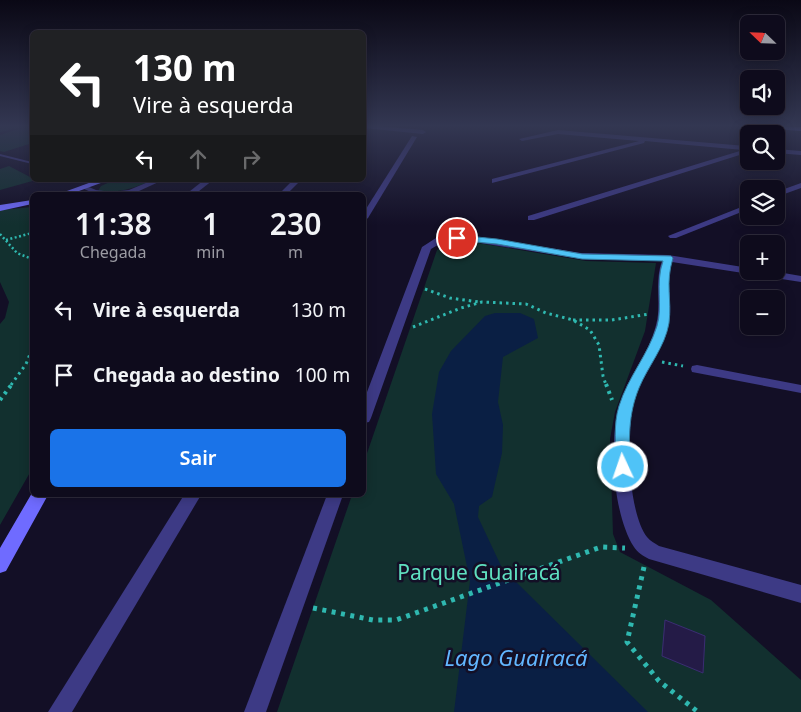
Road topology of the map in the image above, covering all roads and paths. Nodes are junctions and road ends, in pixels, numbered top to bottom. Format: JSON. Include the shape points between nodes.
{"nodes":[{"id":1,"x":13,"y":158,"type":"edge"},
{"id":2,"x":401,"y":158,"type":"edge"},
{"id":3,"x":582,"y":158,"type":"edge"},
{"id":4,"x":720,"y":158,"type":"edge"},
{"id":5,"x":30,"y":162,"type":"edge"},
{"id":6,"x":495,"y":181,"type":"dead end"},
{"id":7,"x":99,"y":182,"type":"edge"},
{"id":8,"x":154,"y":182,"type":"edge"},
{"id":9,"x":206,"y":182,"type":"edge"},
{"id":10,"x":295,"y":182,"type":"edge"},
{"id":11,"x":801,"y":185,"type":"edge"},
{"id":12,"x":84,"y":187,"type":"junction"},
{"id":13,"x":785,"y":191,"type":"edge"},
{"id":14,"x":69,"y":192,"type":"edge"},
{"id":15,"x":96,"y":192,"type":"edge"},
{"id":16,"x":129,"y":192,"type":"edge"},
{"id":17,"x":193,"y":192,"type":"edge"},
{"id":18,"x":285,"y":192,"type":"edge"},
{"id":19,"x":30,"y":202,"type":"edge"},
{"id":20,"x":0,"y":208,"type":"edge"},
{"id":21,"x":740,"y":210,"type":"edge"},
{"id":22,"x":366,"y":215,"type":"edge"},
{"id":23,"x":531,"y":218,"type":"dead end"},
{"id":24,"x":0,"y":234,"type":"edge"},
{"id":25,"x":30,"y":234,"type":"edge"},
{"id":26,"x":674,"y":236,"type":"dead end"},
{"id":27,"x":6,"y":240,"type":"junction"},
{"id":28,"x":30,"y":258,"type":"edge"},
{"id":29,"x":668,"y":258,"type":"junction"},
{"id":30,"x":740,"y":269,"type":"edge"},
{"id":31,"x":785,"y":276,"type":"edge"},
{"id":32,"x":801,"y":279,"type":"edge"},
{"id":33,"x":413,"y":285,"type":"junction"},
{"id":34,"x":482,"y":302,"type":"junction"},
{"id":35,"x":665,"y":311,"type":"junction"},
{"id":36,"x":573,"y":320,"type":"junction"},
{"id":37,"x":395,"y":332,"type":"junction"},
{"id":38,"x":30,"y":354,"type":"edge"},
{"id":39,"x":649,"y":359,"type":"junction"},
{"id":40,"x":697,"y":369,"type":"joint"},
{"id":41,"x":801,"y":389,"type":"edge"},
{"id":42,"x":0,"y":400,"type":"edge"},
{"id":43,"x":366,"y":412,"type":"edge"},
{"id":44,"x":622,"y":424,"type":"junction"},
{"id":45,"x":39,"y":497,"type":"edge"},
{"id":46,"x":192,"y":497,"type":"edge"},
{"id":47,"x":334,"y":497,"type":"edge"},
{"id":48,"x":648,"y":549,"type":"junction"},
{"id":49,"x":0,"y":565,"type":"edge"},
{"id":50,"x":801,"y":594,"type":"edge"},
{"id":51,"x":295,"y":604,"type":"junction"},
{"id":52,"x":59,"y":712,"type":"edge"},
{"id":53,"x":255,"y":712,"type":"edge"},
{"id":54,"x":698,"y":712,"type":"edge"}],
"edges":[{"from":1,"to":5,"type":"lane"},
{"from":2,"to":22,"type":"street"},
{"from":3,"to":6,"type":"street"},
{"from":4,"to":23,"type":"street"},
{"from":7,"to":12,"type":"main road"},
{"from":8,"to":16,"type":"street"},
{"from":9,"to":17,"type":"street"},
{"from":10,"to":18,"type":"street"},
{"from":11,"to":13,"type":"street"},
{"from":12,"to":14,"type":"main road"},
{"from":12,"to":15,"type":"street"},
{"from":19,"to":20,"type":"main road"},
{"from":21,"to":26,"type":"street"},
{"from":24,"to":27,"type":"path"},
{"from":25,"to":27,"type":"path"},
{"from":27,"to":28,"type":"path","via":[[17,253]]},
{"from":29,"to":30,"type":"street"},
{"from":29,"to":33,"type":"street","via":[[582,256],[468,238],[439,240],[427,247]]},
{"from":29,"to":35,"type":"street","via":[[663,275]]},
{"from":31,"to":32,"type":"street"},
{"from":33,"to":34,"type":"path","via":[[450,298]]},
{"from":33,"to":37,"type":"street"},
{"from":34,"to":36,"type":"path","via":[[526,304]]},
{"from":34,"to":37,"type":"path"},
{"from":35,"to":36,"type":"path","via":[[636,318]]},
{"from":35,"to":39,"type":"street"},
{"from":36,"to":44,"type":"path","via":[[590,330],[599,345],[603,376]]},
{"from":37,"to":43,"type":"street"},
{"from":38,"to":42,"type":"path"},
{"from":39,"to":40,"type":"path"},
{"from":39,"to":44,"type":"street","via":[[633,386]]},
{"from":40,"to":41,"type":"street"},
{"from":44,"to":48,"type":"street","via":[[621,452],[628,507],[634,529]]},
{"from":45,"to":49,"type":"main road"},
{"from":46,"to":52,"type":"street"},
{"from":47,"to":51,"type":"street"},
{"from":48,"to":50,"type":"street"},
{"from":48,"to":51,"type":"path","via":[[601,547],[396,620],[373,620]]},
{"from":48,"to":54,"type":"path","via":[[627,642],[659,681]]},
{"from":51,"to":53,"type":"street"}]}
